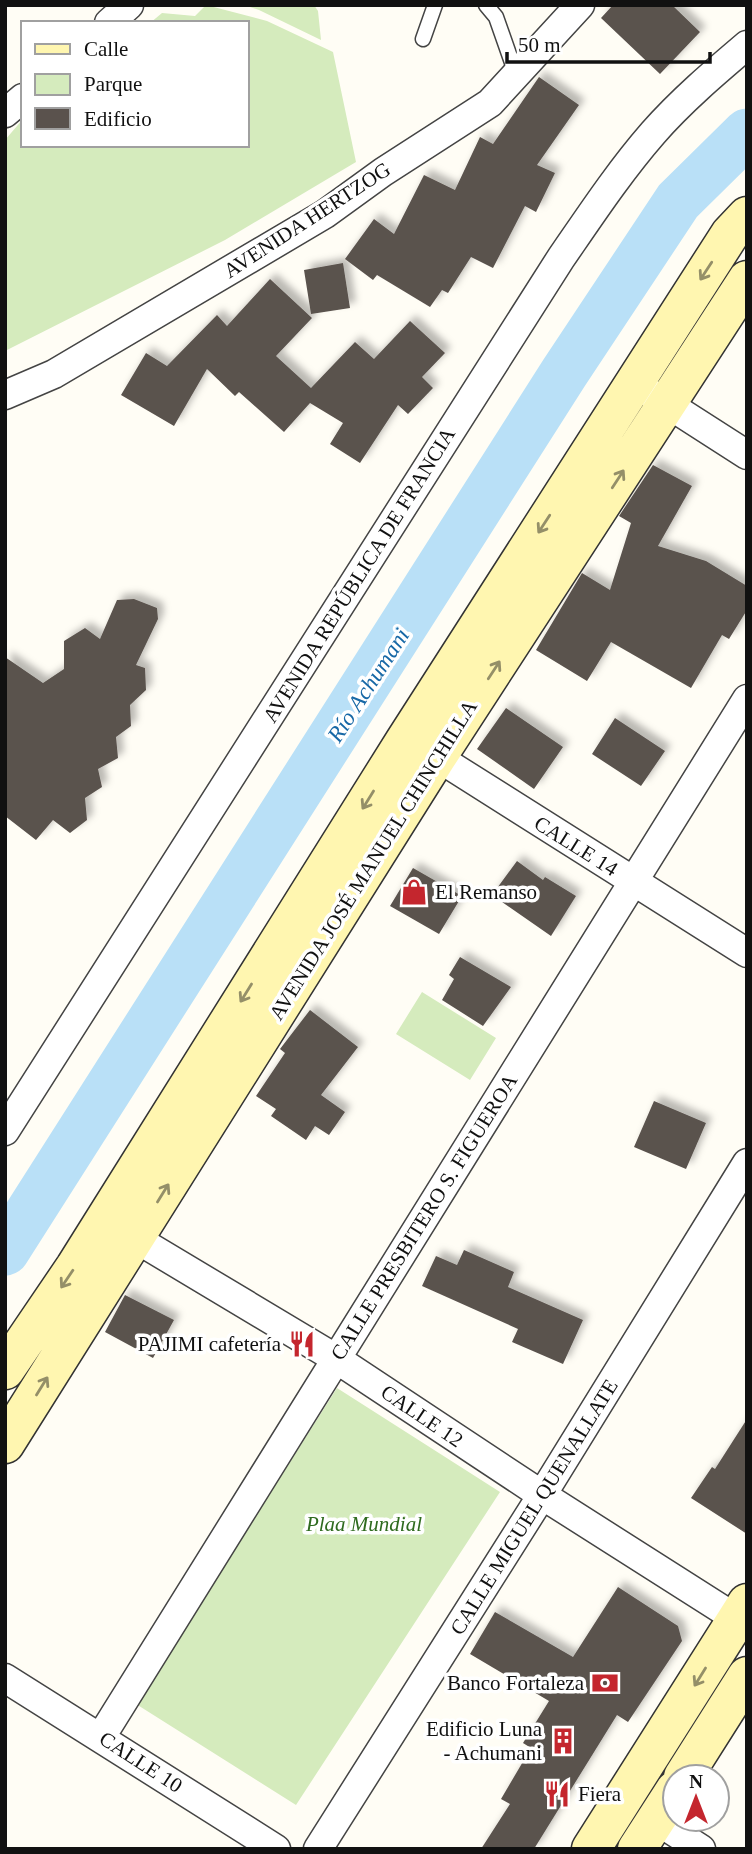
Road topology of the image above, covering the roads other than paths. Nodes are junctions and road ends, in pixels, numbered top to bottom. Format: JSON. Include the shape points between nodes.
{"nodes":[{"id":1,"x":129,"y":5,"type":"edge"},
{"id":2,"x":435,"y":5,"type":"edge"},
{"id":3,"x":486,"y":5,"type":"edge"},
{"id":4,"x":580,"y":5,"type":"edge"},
{"id":5,"x":111,"y":21,"type":"edge"},
{"id":6,"x":423,"y":39,"type":"dead end"},
{"id":7,"x":747,"y":45,"type":"edge"},
{"id":8,"x":516,"y":74,"type":"junction"},
{"id":9,"x":21,"y":100,"type":"edge"},
{"id":10,"x":5,"y":113,"type":"edge"},
{"id":11,"x":747,"y":216,"type":"edge"},
{"id":12,"x":747,"y":280,"type":"edge"},
{"id":13,"x":634,"y":383,"type":"junction"},
{"id":14,"x":5,"y":395,"type":"edge"},
{"id":15,"x":667,"y":404,"type":"junction"},
{"id":16,"x":747,"y":455,"type":"edge"},
{"id":17,"x":747,"y":699,"type":"edge"},
{"id":18,"x":420,"y":750,"type":"junction"},
{"id":19,"x":634,"y":882,"type":"junction"},
{"id":20,"x":747,"y":953,"type":"edge"},
{"id":21,"x":5,"y":1131,"type":"edge"},
{"id":22,"x":747,"y":1163,"type":"edge"},
{"id":23,"x":119,"y":1229,"type":"junction"},
{"id":24,"x":335,"y":1358,"type":"junction"},
{"id":25,"x":5,"y":1370,"type":"edge"},
{"id":26,"x":5,"y":1444,"type":"edge"},
{"id":27,"x":542,"y":1495,"type":"junction"},
{"id":28,"x":743,"y":1616,"type":"edge"},
{"id":29,"x":747,"y":1676,"type":"edge"},
{"id":30,"x":5,"y":1678,"type":"edge"},
{"id":31,"x":102,"y":1737,"type":"junction"},
{"id":32,"x":692,"y":1763,"type":"edge"},
{"id":33,"x":623,"y":1799,"type":"junction"},
{"id":34,"x":656,"y":1819,"type":"edge"},
{"id":35,"x":276,"y":1849,"type":"edge"},
{"id":36,"x":318,"y":1849,"type":"edge"},
{"id":37,"x":591,"y":1849,"type":"edge"},
{"id":38,"x":701,"y":1849,"type":"edge"}],
"edges":[{"from":1,"to":5,"type":"street"},
{"from":2,"to":6,"type":"lane"},
{"from":3,"to":8,"type":"lane","via":[[496,17]]},
{"from":4,"to":8,"type":"street","name":"AVENIDA HERTZOG"},
{"from":7,"to":21,"type":"street","name":"AVENIDA REPÚBLICA DE FRANCIA","via":[[653,133],[561,258]]},
{"from":8,"to":14,"type":"street","name":"AVENIDA HERTZOG","via":[[490,103],[325,214],[54,374]]},
{"from":9,"to":10,"type":"street"},
{"from":11,"to":13,"type":"main road","name":"AVENIDA JOSÉ MANUEL CHINCHILLA","one_way":true,"via":[[730,234]]},
{"from":12,"to":15,"type":"main road","name":"AVENIDA JOSÉ MANUEL CHINCHILLA"},
{"from":13,"to":15,"type":"street"},
{"from":13,"to":18,"type":"main road","name":"AVENIDA JOSÉ MANUEL CHINCHILLA","one_way":true},
{"from":15,"to":16,"type":"street"},
{"from":18,"to":15,"type":"main road","name":"AVENIDA JOSÉ MANUEL CHINCHILLA","one_way":true},
{"from":17,"to":19,"type":"street","name":"CALLE PRESBITERO S. FIGUEROA"},
{"from":18,"to":19,"type":"street","name":"CALLE 14"},
{"from":18,"to":23,"type":"main road","name":"AVENIDA JOSÉ MANUEL CHINCHILLA"},
{"from":19,"to":20,"type":"street","name":"CALLE 14"},
{"from":19,"to":24,"type":"street","name":"CALLE PRESBITERO S. FIGUEROA"},
{"from":22,"to":27,"type":"street","name":"CALLE MIGUEL QUENALLATE"},
{"from":23,"to":24,"type":"street","name":"CALLE 12"},
{"from":23,"to":25,"type":"main road","name":"AVENIDA JOSÉ MANUEL CHINCHILLA","one_way":true},
{"from":26,"to":23,"type":"main road","name":"AVENIDA JOSÉ MANUEL CHINCHILLA","one_way":true},
{"from":24,"to":27,"type":"street","name":"CALLE 12"},
{"from":24,"to":31,"type":"street","name":"CALLE PRESBITERO S. FIGUEROA"},
{"from":27,"to":28,"type":"street","name":"CALLE 12"},
{"from":27,"to":36,"type":"street","name":"CALLE MIGUEL QUENALLATE"},
{"from":28,"to":33,"type":"main road","one_way":true},
{"from":29,"to":32,"type":"main road"},
{"from":30,"to":31,"type":"street","name":"CALLE 10"},
{"from":31,"to":35,"type":"street","name":"CALLE 10"},
{"from":33,"to":34,"type":"main road"},
{"from":33,"to":37,"type":"main road"},
{"from":34,"to":38,"type":"street"}]}
